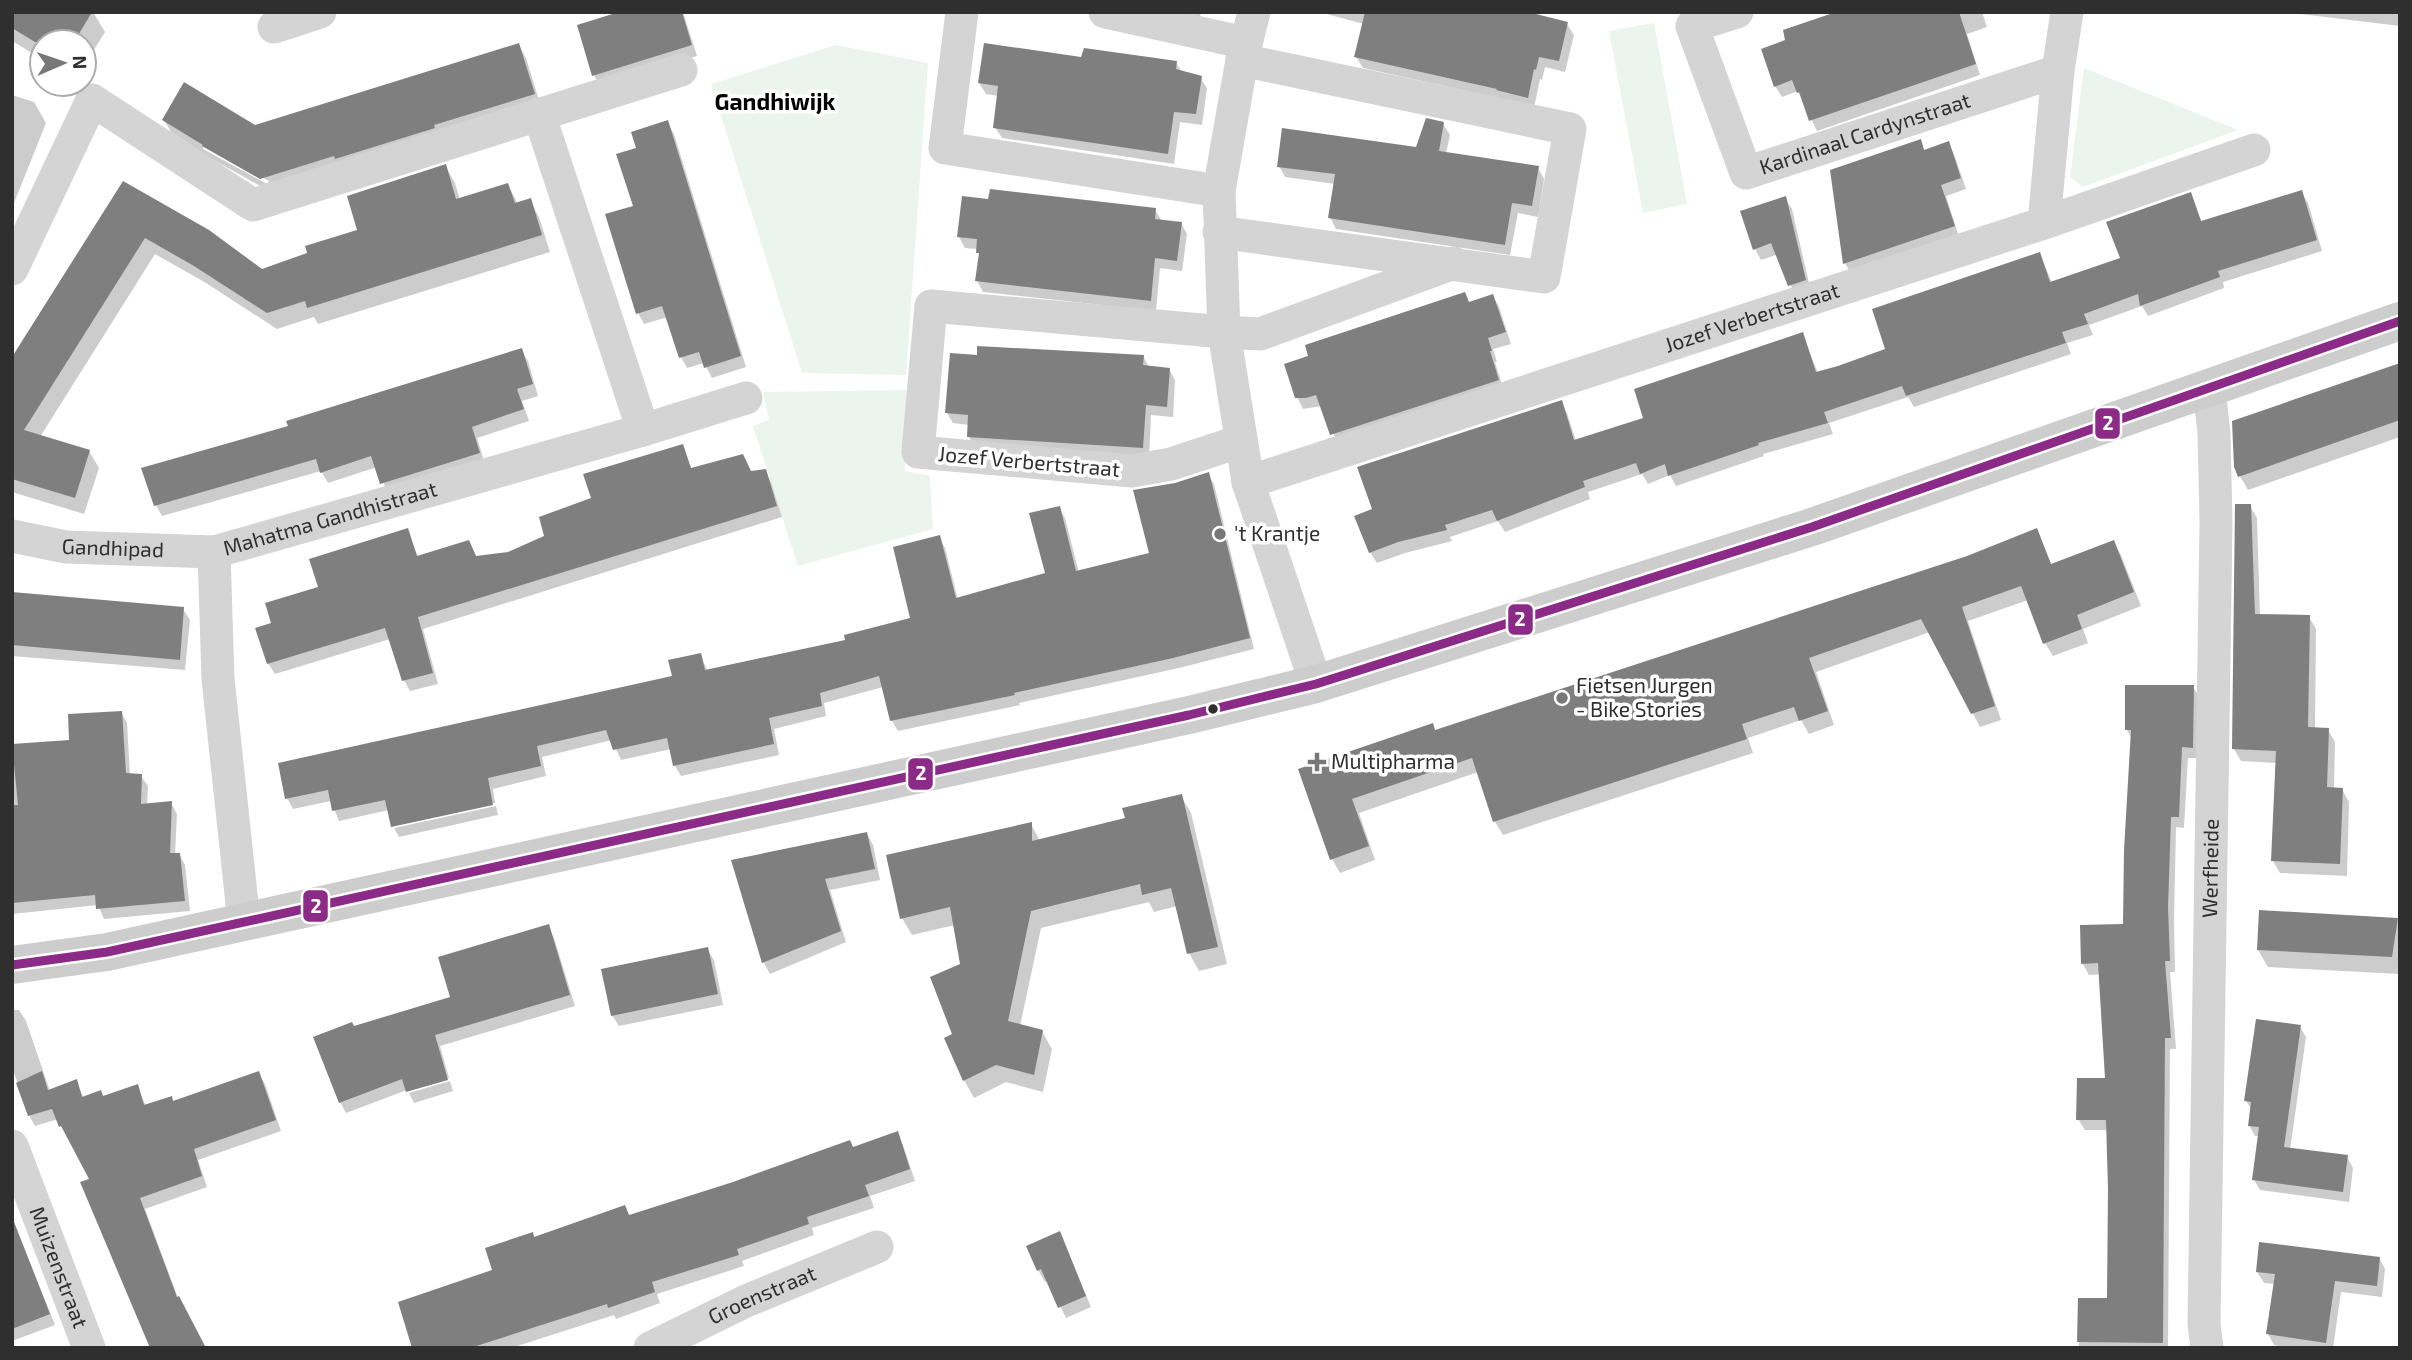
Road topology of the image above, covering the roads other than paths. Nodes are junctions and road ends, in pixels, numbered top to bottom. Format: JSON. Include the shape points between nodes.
{"nodes":[{"id":1,"x":278,"y":12,"type":"edge"},
{"id":2,"x":320,"y":12,"type":"edge"},
{"id":3,"x":962,"y":12,"type":"edge"},
{"id":4,"x":1105,"y":12,"type":"edge"},
{"id":5,"x":1737,"y":12,"type":"edge"},
{"id":6,"x":2067,"y":12,"type":"edge"},
{"id":7,"x":1247,"y":39,"type":"edge"},
{"id":8,"x":681,"y":70,"type":"dead end"},
{"id":9,"x":2059,"y":71,"type":"junction"},
{"id":10,"x":539,"y":114,"type":"junction"},
{"id":11,"x":2254,"y":150,"type":"dead end"},
{"id":12,"x":1219,"y":191,"type":"junction"},
{"id":13,"x":2044,"y":223,"type":"junction"},
{"id":14,"x":1219,"y":232,"type":"junction"},
{"id":15,"x":1454,"y":263,"type":"junction"},
{"id":16,"x":12,"y":269,"type":"edge"},
{"id":17,"x":2400,"y":321,"type":"edge"},
{"id":18,"x":1224,"y":332,"type":"junction"},
{"id":19,"x":2209,"y":389,"type":"junction"},
{"id":20,"x":746,"y":398,"type":"dead end"},
{"id":21,"x":643,"y":430,"type":"junction"},
{"id":22,"x":1241,"y":441,"type":"junction"},
{"id":23,"x":1248,"y":482,"type":"junction"},
{"id":24,"x":12,"y":536,"type":"edge"},
{"id":25,"x":214,"y":552,"type":"junction"},
{"id":26,"x":1316,"y":684,"type":"junction"},
{"id":27,"x":244,"y":922,"type":"junction"},
{"id":28,"x":12,"y":965,"type":"edge"},
{"id":29,"x":12,"y":1146,"type":"edge"},
{"id":30,"x":877,"y":1247,"type":"dead end"},
{"id":31,"x":89,"y":1348,"type":"edge"},
{"id":32,"x":650,"y":1348,"type":"edge"},
{"id":33,"x":2207,"y":1348,"type":"edge"}],
"edges":[{"from":1,"to":2,"type":"street","via":[[274,27]]},
{"from":3,"to":12,"type":"street","via":[[945,148]]},
{"from":4,"to":7,"type":"street","name":"Jozef Verbertstraat"},
{"from":5,"to":9,"type":"street","name":"Kardinaal Cardynstraat","via":[[1692,26],[1746,173]]},
{"from":6,"to":9,"type":"street"},
{"from":7,"to":12,"type":"street"},
{"from":7,"to":15,"type":"street","name":"Jozef Verbertstraat","via":[[1570,129],[1544,277]]},
{"from":8,"to":10,"type":"street"},
{"from":9,"to":13,"type":"street"},
{"from":10,"to":16,"type":"street","via":[[253,205],[92,100]]},
{"from":10,"to":21,"type":"street"},
{"from":11,"to":13,"type":"street","name":"Jozef Verbertstraat"},
{"from":12,"to":14,"type":"street"},
{"from":13,"to":23,"type":"street","name":"Jozef Verbertstraat"},
{"from":14,"to":15,"type":"street","name":"Jozef Verbertstraat"},
{"from":14,"to":18,"type":"street"},
{"from":15,"to":18,"type":"street","name":"Jozef Verbertstraat","via":[[1260,334]]},
{"from":17,"to":19,"type":"street"},
{"from":18,"to":22,"type":"street"},
{"from":18,"to":22,"type":"street","name":"Jozef Verbertstraat","via":[[930,306],[918,452],[1132,471],[1171,464]]},
{"from":19,"to":26,"type":"street","via":[[1812,527]]},
{"from":19,"to":33,"type":"street","name":"Werfheide","via":[[2216,523]]},
{"from":20,"to":21,"type":"street","name":"Mahatma Gandhistraat"},
{"from":21,"to":25,"type":"street","name":"Mahatma Gandhistraat"},
{"from":22,"to":23,"type":"street"},
{"from":23,"to":26,"type":"street"},
{"from":24,"to":25,"type":"street","name":"Gandhipad","via":[[66,547]]},
{"from":25,"to":27,"type":"street","name":"Mahatma Gandhistraat","via":[[218,679]]},
{"from":26,"to":27,"type":"street"},
{"from":27,"to":28,"type":"street","via":[[107,952]]},
{"from":29,"to":31,"type":"street","name":"Muizenstraat"},
{"from":30,"to":32,"type":"street","name":"Groenstraat","via":[[746,1301]]}]}
